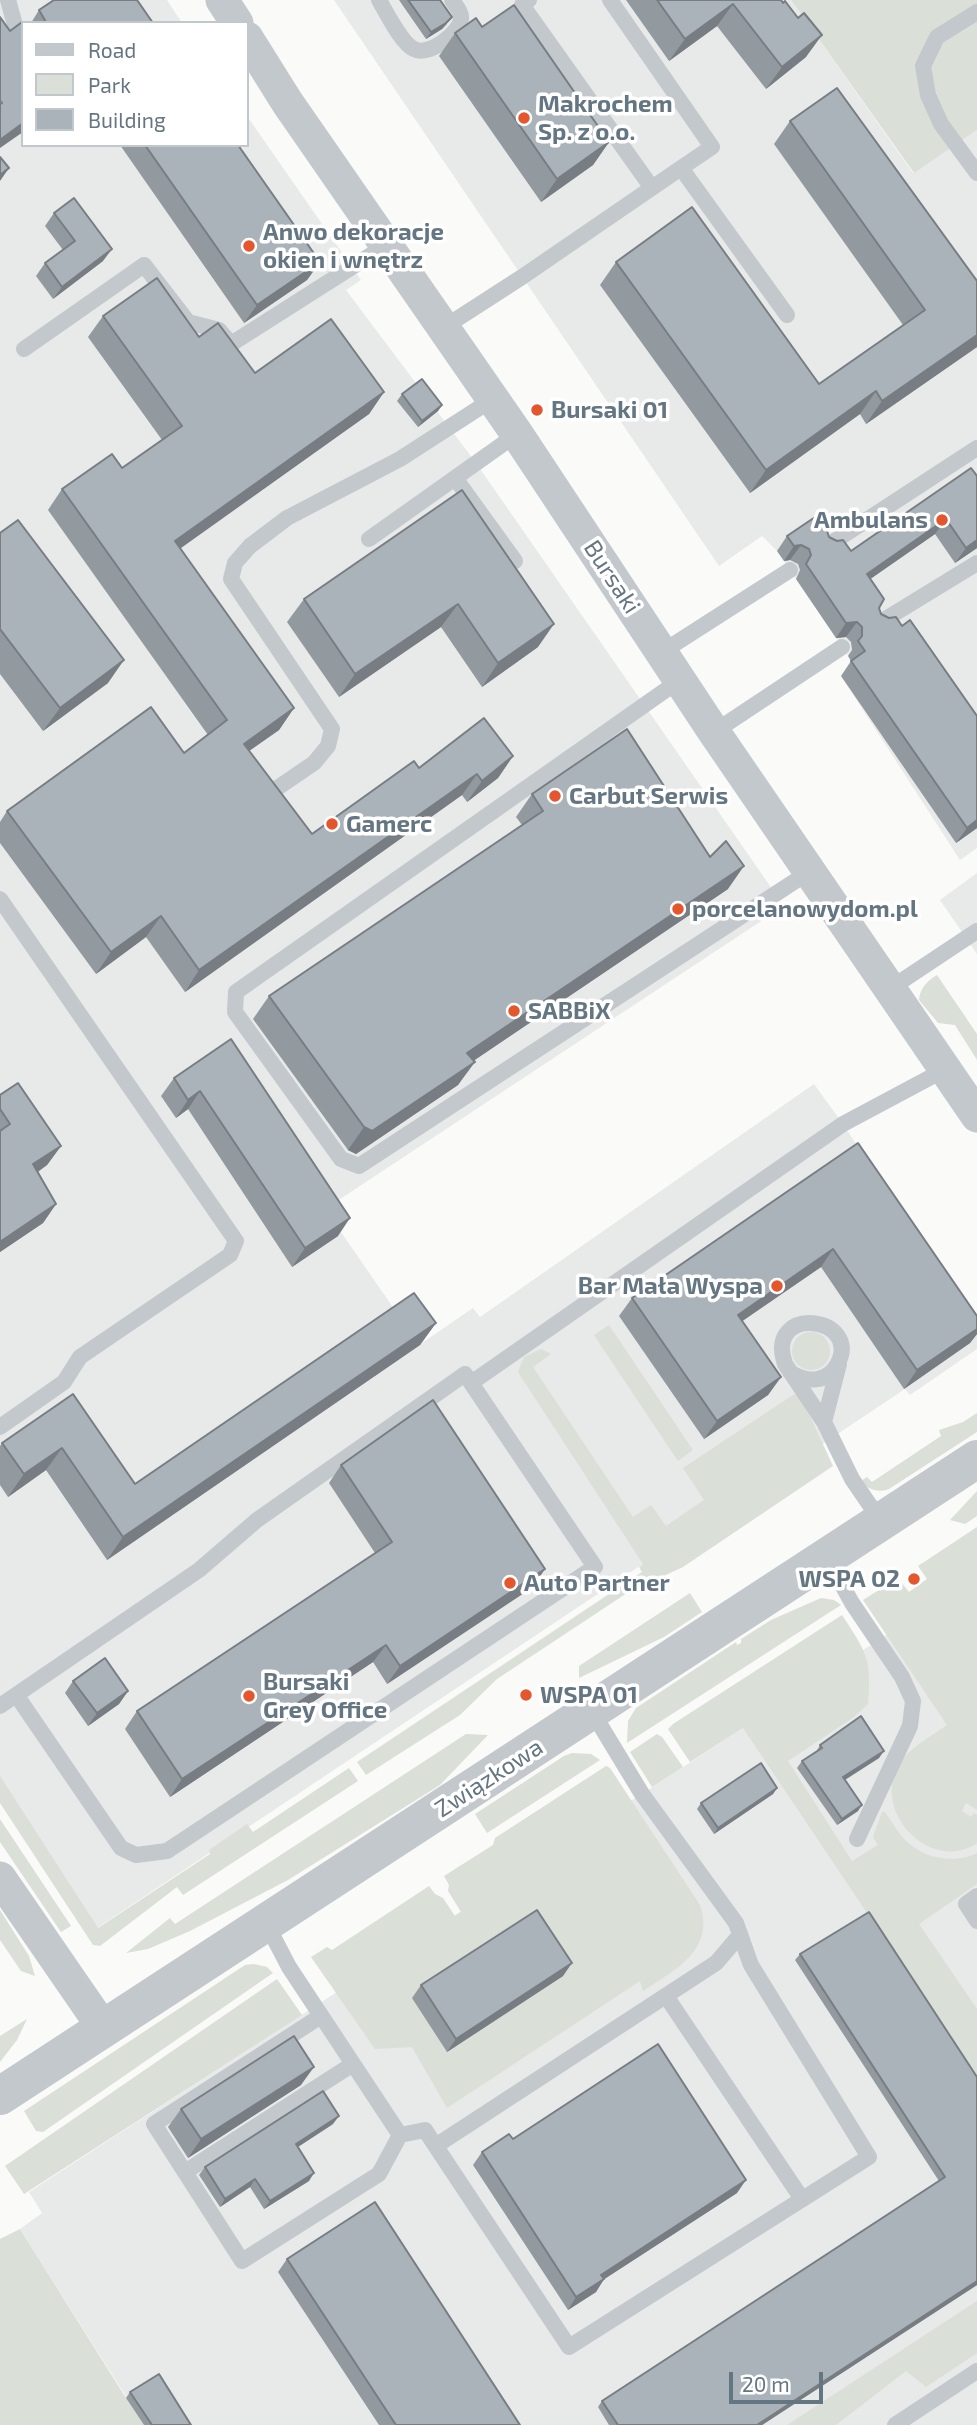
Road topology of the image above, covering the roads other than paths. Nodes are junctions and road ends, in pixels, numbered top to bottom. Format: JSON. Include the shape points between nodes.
{"nodes":[{"id":1,"x":8,"y":0,"type":"edge"},
{"id":2,"x":222,"y":0,"type":"edge"},
{"id":3,"x":379,"y":0,"type":"edge"},
{"id":4,"x":452,"y":0,"type":"edge"},
{"id":5,"x":610,"y":0,"type":"edge"},
{"id":6,"x":523,"y":2,"type":"edge"},
{"id":7,"x":977,"y":12,"type":"edge"},
{"id":8,"x":236,"y":21,"type":"edge"},
{"id":9,"x":21,"y":37,"type":"edge"},
{"id":10,"x":248,"y":40,"type":"edge"},
{"id":11,"x":681,"y":168,"type":"junction"},
{"id":12,"x":977,"y":173,"type":"edge"},
{"id":13,"x":652,"y":188,"type":"junction"},
{"id":14,"x":385,"y":246,"type":"junction"},
{"id":15,"x":788,"y":315,"type":"dead end"},
{"id":16,"x":443,"y":328,"type":"junction"},
{"id":17,"x":24,"y":349,"type":"dead end"},
{"id":18,"x":494,"y":399,"type":"junction"},
{"id":19,"x":517,"y":434,"type":"junction"},
{"id":20,"x":977,"y":448,"type":"edge"},
{"id":21,"x":455,"y":478,"type":"junction"},
{"id":22,"x":369,"y":539,"type":"dead end"},
{"id":23,"x":827,"y":546,"type":"edge"},
{"id":24,"x":515,"y":561,"type":"dead end"},
{"id":25,"x":977,"y":563,"type":"edge"},
{"id":26,"x":790,"y":570,"type":"dead end"},
{"id":27,"x":879,"y":623,"type":"edge"},
{"id":28,"x":842,"y":647,"type":"dead end"},
{"id":29,"x":662,"y":652,"type":"junction"},
{"id":30,"x":680,"y":680,"type":"junction"},
{"id":31,"x":714,"y":732,"type":"junction"},
{"id":32,"x":267,"y":796,"type":"edge"},
{"id":33,"x":809,"y":872,"type":"junction"},
{"id":34,"x":0,"y":899,"type":"edge"},
{"id":35,"x":977,"y":931,"type":"edge"},
{"id":36,"x":891,"y":988,"type":"junction"},
{"id":37,"x":946,"y":1069,"type":"junction"},
{"id":38,"x":977,"y":1116,"type":"edge"},
{"id":39,"x":840,"y":1357,"type":"junction"},
{"id":40,"x":790,"y":1372,"type":"junction"},
{"id":41,"x":471,"y":1383,"type":"junction"},
{"id":42,"x":824,"y":1422,"type":"junction"},
{"id":43,"x":0,"y":1427,"type":"edge"},
{"id":44,"x":977,"y":1459,"type":"edge"},
{"id":45,"x":880,"y":1520,"type":"junction"},
{"id":46,"x":826,"y":1556,"type":"junction"},
{"id":47,"x":17,"y":1696,"type":"junction"},
{"id":48,"x":0,"y":1706,"type":"edge"},
{"id":49,"x":591,"y":1710,"type":"junction"},
{"id":50,"x":856,"y":1839,"type":"dead end"},
{"id":51,"x":0,"y":1878,"type":"edge"},
{"id":52,"x":977,"y":1896,"type":"edge"},
{"id":53,"x":977,"y":1921,"type":"edge"},
{"id":54,"x":266,"y":1923,"type":"junction"},
{"id":55,"x":740,"y":1935,"type":"junction"},
{"id":56,"x":666,"y":1996,"type":"junction"},
{"id":57,"x":321,"y":2016,"type":"junction"},
{"id":58,"x":104,"y":2029,"type":"junction"},
{"id":59,"x":353,"y":2063,"type":"junction"},
{"id":60,"x":0,"y":2096,"type":"edge"},
{"id":61,"x":400,"y":2135,"type":"junction"},
{"id":62,"x":437,"y":2145,"type":"junction"},
{"id":63,"x":185,"y":2172,"type":"junction"},
{"id":64,"x":802,"y":2199,"type":"junction"},
{"id":65,"x":977,"y":2372,"type":"edge"},
{"id":66,"x":895,"y":2425,"type":"edge"}],
"edges":[{"from":1,"to":9,"type":"lane"},
{"from":2,"to":8,"type":"street"},
{"from":3,"to":4,"type":"lane","via":[[406,42],[421,51],[454,34],[461,13]]},
{"from":5,"to":11,"type":"lane","via":[[712,147]]},
{"from":6,"to":13,"type":"lane"},
{"from":7,"to":12,"type":"lane","via":[[937,37],[923,66],[928,95],[941,124]]},
{"from":10,"to":14,"type":"street","name":"Bursaki"},
{"from":11,"to":13,"type":"lane"},
{"from":11,"to":15,"type":"lane"},
{"from":13,"to":16,"type":"lane"},
{"from":14,"to":16,"type":"street","name":"Bursaki"},
{"from":14,"to":17,"type":"lane","via":[[231,344],[219,330],[188,321],[144,265]]},
{"from":16,"to":18,"type":"street","name":"Bursaki"},
{"from":18,"to":19,"type":"street","name":"Bursaki"},
{"from":18,"to":32,"type":"lane","via":[[400,459],[287,518],[234,563],[231,579],[332,729],[328,746],[314,763]]},
{"from":19,"to":21,"type":"lane"},
{"from":19,"to":29,"type":"street","name":"Bursaki"},
{"from":20,"to":23,"type":"lane"},
{"from":21,"to":22,"type":"lane"},
{"from":21,"to":24,"type":"lane"},
{"from":25,"to":27,"type":"lane"},
{"from":26,"to":29,"type":"lane"},
{"from":28,"to":31,"type":"lane"},
{"from":29,"to":30,"type":"street","name":"Bursaki"},
{"from":30,"to":31,"type":"street","name":"Bursaki"},
{"from":30,"to":33,"type":"lane","via":[[236,992],[235,1012],[341,1159],[359,1166]]},
{"from":31,"to":33,"type":"street","name":"Bursaki"},
{"from":33,"to":36,"type":"street","name":"Bursaki"},
{"from":34,"to":43,"type":"lane","via":[[236,1241],[230,1255],[80,1357],[64,1382]]},
{"from":35,"to":36,"type":"lane"},
{"from":36,"to":37,"type":"street","name":"Bursaki"},
{"from":37,"to":38,"type":"street","name":"Bursaki"},
{"from":37,"to":41,"type":"lane","via":[[843,1124]]},
{"from":39,"to":40,"type":"lane","via":[[831,1373],[815,1380]]},
{"from":39,"to":40,"type":"lane","via":[[839,1340],[827,1326],[799,1323],[782,1346]]},
{"from":39,"to":42,"type":"lane"},
{"from":40,"to":42,"type":"lane"},
{"from":41,"to":47,"type":"lane","via":[[465,1374],[454,1381],[257,1520],[199,1570]]},
{"from":41,"to":47,"type":"lane","via":[[595,1567],[167,1851],[136,1854],[121,1848]]},
{"from":42,"to":45,"type":"lane","via":[[852,1479]]},
{"from":44,"to":45,"type":"street","name":"Związkowa"},
{"from":45,"to":46,"type":"street","name":"Związkowa"},
{"from":46,"to":49,"type":"street","name":"Związkowa"},
{"from":46,"to":50,"type":"lane","via":[[913,1701],[909,1726]]},
{"from":47,"to":48,"type":"lane"},
{"from":49,"to":54,"type":"street","name":"Związkowa"},
{"from":49,"to":55,"type":"lane","via":[[642,1794],[736,1923]]},
{"from":51,"to":58,"type":"street"},
{"from":52,"to":53,"type":"lane","via":[[966,1904]]},
{"from":54,"to":57,"type":"lane"},
{"from":54,"to":58,"type":"street","name":"Związkowa"},
{"from":55,"to":56,"type":"lane","via":[[716,1962]]},
{"from":55,"to":64,"type":"lane","via":[[751,1965],[869,2157]]},
{"from":56,"to":62,"type":"lane"},
{"from":56,"to":64,"type":"lane"},
{"from":57,"to":59,"type":"lane"},
{"from":57,"to":63,"type":"lane","via":[[154,2124]]},
{"from":58,"to":60,"type":"street","name":"Związkowa"},
{"from":59,"to":61,"type":"lane"},
{"from":59,"to":63,"type":"lane"},
{"from":61,"to":62,"type":"lane","via":[[425,2130]]},
{"from":61,"to":63,"type":"lane","via":[[379,2174],[242,2261]]},
{"from":62,"to":64,"type":"lane","via":[[569,2347]]},
{"from":65,"to":66,"type":"lane"}]}
